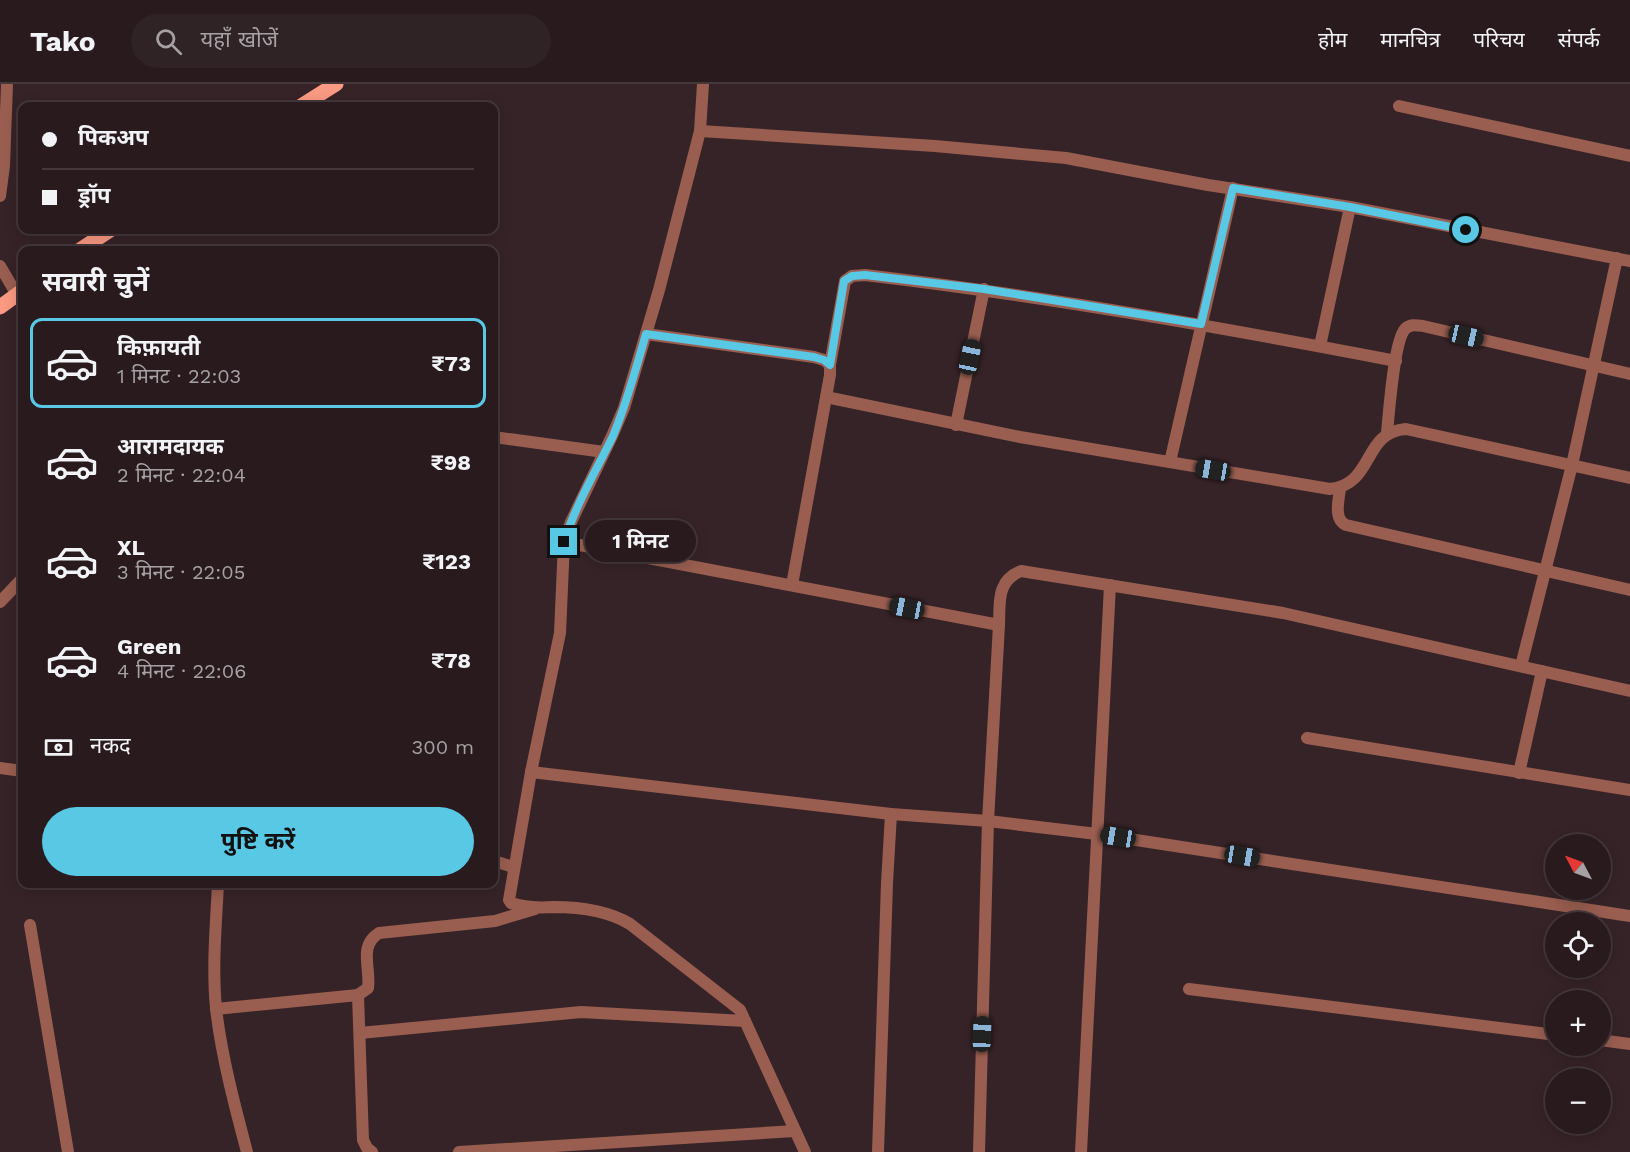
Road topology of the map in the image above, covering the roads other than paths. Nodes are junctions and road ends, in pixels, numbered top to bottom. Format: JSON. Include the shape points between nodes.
{"nodes":[{"id":1,"x":7,"y":84,"type":"edge"},
{"id":2,"x":336,"y":84,"type":"edge"},
{"id":3,"x":703,"y":84,"type":"edge"},
{"id":4,"x":307,"y":102,"type":"edge"},
{"id":5,"x":1399,"y":106,"type":"dead end"},
{"id":6,"x":700,"y":131,"type":"junction"},
{"id":7,"x":1630,"y":156,"type":"edge"},
{"id":8,"x":1233,"y":188,"type":"junction"},
{"id":9,"x":0,"y":196,"type":"edge"},
{"id":10,"x":1350,"y":207,"type":"junction"},
{"id":11,"x":105,"y":234,"type":"edge"},
{"id":12,"x":89,"y":246,"type":"edge"},
{"id":13,"x":1617,"y":258,"type":"junction"},
{"id":14,"x":1630,"y":261,"type":"edge"},
{"id":15,"x":0,"y":266,"type":"edge"},
{"id":16,"x":984,"y":289,"type":"junction"},
{"id":17,"x":18,"y":290,"type":"edge"},
{"id":18,"x":18,"y":294,"type":"edge"},
{"id":19,"x":0,"y":307,"type":"edge"},
{"id":20,"x":1201,"y":324,"type":"junction"},
{"id":21,"x":646,"y":334,"type":"junction"},
{"id":22,"x":1320,"y":346,"type":"junction"},
{"id":23,"x":1396,"y":361,"type":"junction"},
{"id":24,"x":830,"y":365,"type":"junction"},
{"id":25,"x":1595,"y":365,"type":"junction"},
{"id":26,"x":1630,"y":374,"type":"edge"},
{"id":27,"x":826,"y":397,"type":"junction"},
{"id":28,"x":956,"y":425,"type":"junction"},
{"id":29,"x":1387,"y":433,"type":"junction"},
{"id":30,"x":498,"y":438,"type":"edge"},
{"id":31,"x":604,"y":452,"type":"junction"},
{"id":32,"x":1170,"y":462,"type":"junction"},
{"id":33,"x":1572,"y":465,"type":"junction"},
{"id":34,"x":1630,"y":478,"type":"edge"},
{"id":35,"x":1340,"y":488,"type":"junction"},
{"id":36,"x":564,"y":542,"type":"junction"},
{"id":37,"x":1545,"y":571,"type":"junction"},
{"id":38,"x":18,"y":583,"type":"edge"},
{"id":39,"x":792,"y":585,"type":"junction"},
{"id":40,"x":1110,"y":585,"type":"junction"},
{"id":41,"x":1630,"y":591,"type":"edge"},
{"id":42,"x":0,"y":602,"type":"edge"},
{"id":43,"x":999,"y":625,"type":"junction"},
{"id":44,"x":1521,"y":666,"type":"junction"},
{"id":45,"x":1542,"y":671,"type":"junction"},
{"id":46,"x":1630,"y":691,"type":"edge"},
{"id":47,"x":1307,"y":738,"type":"dead end"},
{"id":48,"x":0,"y":768,"type":"edge"},
{"id":49,"x":18,"y":770,"type":"edge"},
{"id":50,"x":531,"y":772,"type":"junction"},
{"id":51,"x":1519,"y":773,"type":"junction"},
{"id":52,"x":1630,"y":790,"type":"edge"},
{"id":53,"x":891,"y":814,"type":"junction"},
{"id":54,"x":988,"y":821,"type":"junction"},
{"id":55,"x":1097,"y":834,"type":"junction"},
{"id":56,"x":498,"y":862,"type":"edge"},
{"id":57,"x":513,"y":867,"type":"junction"},
{"id":58,"x":218,"y":888,"type":"edge"},
{"id":59,"x":537,"y":909,"type":"junction"},
{"id":60,"x":1630,"y":916,"type":"edge"},
{"id":61,"x":30,"y":925,"type":"dead end"},
{"id":62,"x":1189,"y":989,"type":"dead end"},
{"id":63,"x":358,"y":995,"type":"junction"},
{"id":64,"x":216,"y":1009,"type":"junction"},
{"id":65,"x":745,"y":1021,"type":"junction"},
{"id":66,"x":360,"y":1033,"type":"junction"},
{"id":67,"x":1545,"y":1034,"type":"edge"},
{"id":68,"x":1611,"y":1041,"type":"edge"},
{"id":69,"x":1630,"y":1044,"type":"edge"},
{"id":70,"x":795,"y":1131,"type":"junction"},
{"id":71,"x":68,"y":1152,"type":"edge"},
{"id":72,"x":248,"y":1152,"type":"edge"},
{"id":73,"x":372,"y":1152,"type":"edge"},
{"id":74,"x":459,"y":1152,"type":"edge"},
{"id":75,"x":805,"y":1152,"type":"edge"},
{"id":76,"x":878,"y":1152,"type":"edge"},
{"id":77,"x":979,"y":1152,"type":"edge"},
{"id":78,"x":1081,"y":1152,"type":"edge"}],
"edges":[{"from":1,"to":9,"type":"street"},
{"from":2,"to":4,"type":"main road"},
{"from":3,"to":6,"type":"street"},
{"from":5,"to":7,"type":"street"},
{"from":6,"to":8,"type":"street","via":[[1055,157]]},
{"from":6,"to":21,"type":"street"},
{"from":8,"to":10,"type":"street"},
{"from":8,"to":20,"type":"street"},
{"from":10,"to":13,"type":"street"},
{"from":10,"to":22,"type":"street"},
{"from":11,"to":12,"type":"main road"},
{"from":13,"to":14,"type":"street"},
{"from":13,"to":25,"type":"street"},
{"from":15,"to":17,"type":"street"},
{"from":16,"to":20,"type":"street"},
{"from":16,"to":24,"type":"street","via":[[852,276],[844,281],[841,291]]},
{"from":16,"to":28,"type":"street"},
{"from":18,"to":19,"type":"main road"},
{"from":20,"to":22,"type":"street"},
{"from":20,"to":32,"type":"street"},
{"from":21,"to":24,"type":"street","via":[[814,357]]},
{"from":21,"to":31,"type":"street","via":[[624,408]]},
{"from":22,"to":23,"type":"street"},
{"from":23,"to":25,"type":"street","via":[[1402,333],[1413,325]]},
{"from":23,"to":29,"type":"street"},
{"from":24,"to":27,"type":"street"},
{"from":25,"to":26,"type":"street"},
{"from":25,"to":33,"type":"street"},
{"from":27,"to":28,"type":"street"},
{"from":27,"to":39,"type":"street"},
{"from":28,"to":32,"type":"street"},
{"from":29,"to":33,"type":"street","via":[[1406,429]]},
{"from":29,"to":35,"type":"street","via":[[1357,477]]},
{"from":30,"to":31,"type":"street"},
{"from":31,"to":36,"type":"street"},
{"from":32,"to":35,"type":"street"},
{"from":33,"to":34,"type":"street"},
{"from":33,"to":37,"type":"street"},
{"from":35,"to":37,"type":"street","via":[[1338,517],[1346,525]]},
{"from":36,"to":39,"type":"street"},
{"from":36,"to":50,"type":"street","via":[[560,633]]},
{"from":37,"to":41,"type":"street"},
{"from":37,"to":44,"type":"street"},
{"from":38,"to":42,"type":"street"},
{"from":39,"to":43,"type":"street"},
{"from":40,"to":43,"type":"street","via":[[1020,571],[1010,575],[1004,584]]},
{"from":40,"to":44,"type":"street","via":[[1283,613]]},
{"from":40,"to":55,"type":"street"},
{"from":43,"to":54,"type":"street"},
{"from":44,"to":45,"type":"street"},
{"from":45,"to":46,"type":"street"},
{"from":45,"to":51,"type":"street"},
{"from":47,"to":51,"type":"street"},
{"from":48,"to":49,"type":"street"},
{"from":50,"to":53,"type":"street"},
{"from":50,"to":57,"type":"street"},
{"from":51,"to":52,"type":"street"},
{"from":53,"to":54,"type":"street"},
{"from":53,"to":76,"type":"street"},
{"from":54,"to":55,"type":"street"},
{"from":54,"to":77,"type":"street"},
{"from":55,"to":60,"type":"street"},
{"from":55,"to":78,"type":"street"},
{"from":56,"to":57,"type":"street"},
{"from":57,"to":59,"type":"street","via":[[511,903]]},
{"from":58,"to":64,"type":"street"},
{"from":59,"to":63,"type":"street","via":[[495,921],[379,933],[366,948],[368,988]]},
{"from":59,"to":65,"type":"street","via":[[584,909],[616,915],[732,1002]]},
{"from":61,"to":71,"type":"street"},
{"from":62,"to":67,"type":"street"},
{"from":63,"to":64,"type":"street"},
{"from":63,"to":66,"type":"street"},
{"from":64,"to":72,"type":"street"},
{"from":65,"to":66,"type":"street","via":[[581,1012]]},
{"from":65,"to":70,"type":"street"},
{"from":66,"to":73,"type":"street","via":[[363,1140]]},
{"from":68,"to":69,"type":"street"},
{"from":70,"to":74,"type":"street"},
{"from":70,"to":75,"type":"street"}]}
